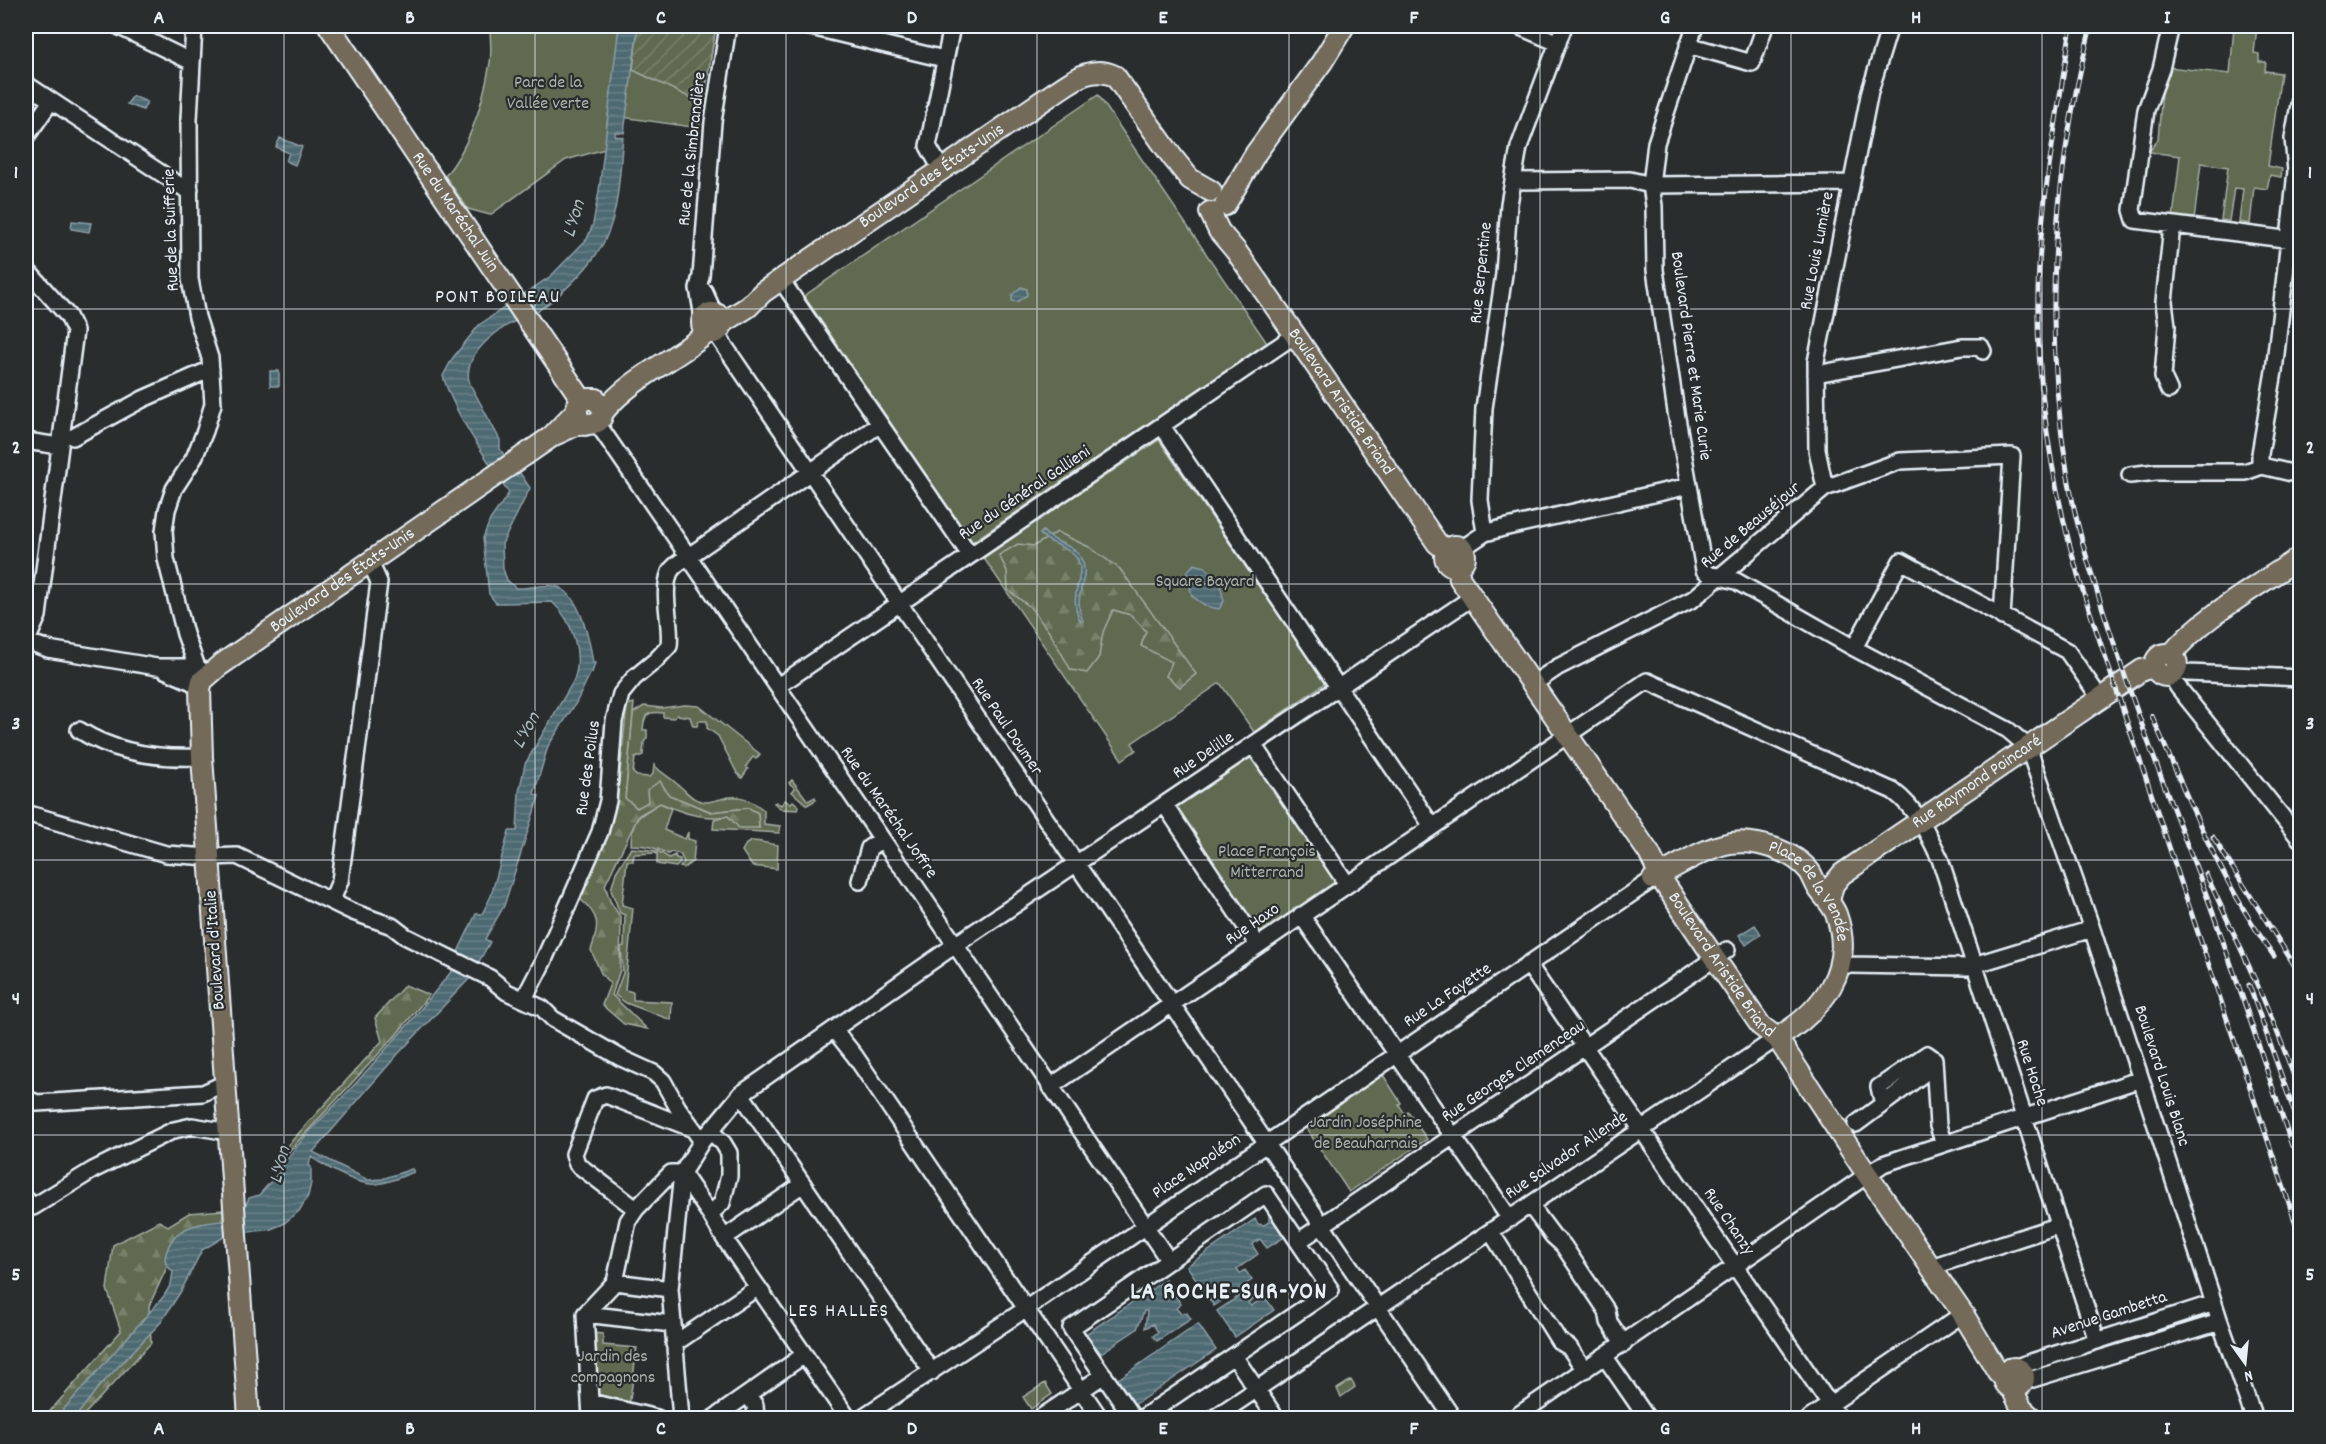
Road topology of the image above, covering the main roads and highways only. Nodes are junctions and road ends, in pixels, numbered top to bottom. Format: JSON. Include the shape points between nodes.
{"nodes":[{"id":1,"x":329,"y":26,"type":"edge"},
{"id":2,"x":1344,"y":26,"type":"edge"},
{"id":3,"x":1106,"y":72,"type":"joint"},
{"id":4,"x":1214,"y":202,"type":"junction"},
{"id":5,"x":590,"y":411,"type":"junction"},
{"id":6,"x":2301,"y":557,"type":"edge"},
{"id":7,"x":202,"y":677,"type":"joint"},
{"id":8,"x":1656,"y":871,"type":"junction"},
{"id":9,"x":1809,"y":872,"type":"junction"},
{"id":10,"x":1842,"y":874,"type":"junction"},
{"id":11,"x":1829,"y":901,"type":"junction"},
{"id":12,"x":1777,"y":1038,"type":"junction"},
{"id":13,"x":2031,"y":1417,"type":"edge"},
{"id":14,"x":249,"y":1419,"type":"edge"}],
"edges":[{"from":1,"to":5,"type":"main road","name":"Rue du Maréchal Juin"},
{"from":2,"to":4,"type":"main road","via":[[1256,153]]},
{"from":3,"to":4,"type":"main road","name":"Boulevard Aristide Briand","via":[[1115,76],[1186,183]]},
{"from":3,"to":5,"type":"main road","name":"Boulevard des États-Unis","via":[[1082,75],[763,292],[748,307],[711,323],[613,400]]},
{"from":4,"to":8,"type":"main road","name":"Boulevard Aristide Briand","via":[[1219,231],[1437,543],[1455,555],[1460,579],[1540,679],[1574,729]]},
{"from":5,"to":7,"type":"main road","name":"Boulevard des États-Unis","via":[[576,426],[551,437]]},
{"from":6,"to":10,"type":"main road","name":"Rue Raymond Poincaré","via":[[2181,643],[2168,667],[2142,670]]},
{"from":7,"to":14,"type":"main road","name":"Boulevard d'Italie","via":[[202,757]]},
{"from":8,"to":9,"type":"main road","name":"Place de la Vendée","via":[[1698,846],[1753,842],[1780,851]]},
{"from":8,"to":12,"type":"main road","name":"Boulevard Aristide Briand","via":[[1721,955],[1761,1026]]},
{"from":9,"to":10,"type":"main road"},
{"from":9,"to":11,"type":"main road","name":"Place de la Vendée"},
{"from":10,"to":11,"type":"main road","name":"Rue Raymond Poincaré","via":[[1833,885]]},
{"from":11,"to":12,"type":"main road","name":"Place de la Vendée","via":[[1842,934],[1834,982],[1806,1019]]},
{"from":12,"to":13,"type":"main road","name":"Boulevard Aristide Briand","via":[[1868,1176],[1940,1264],[1963,1314],[1998,1372],[2015,1378]]}]}
